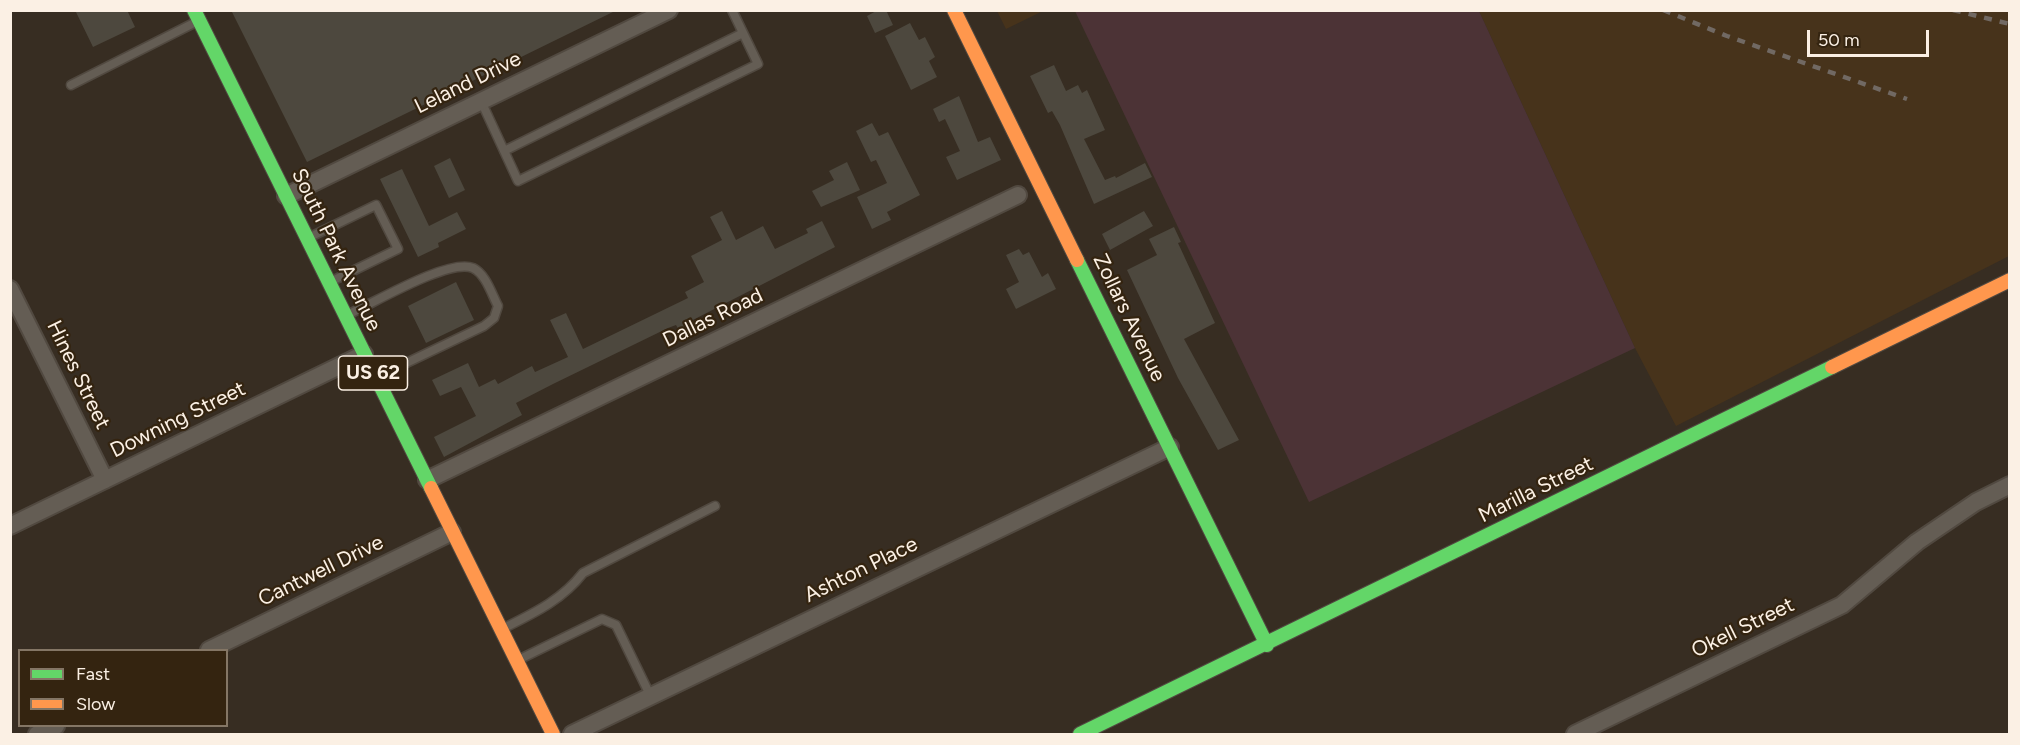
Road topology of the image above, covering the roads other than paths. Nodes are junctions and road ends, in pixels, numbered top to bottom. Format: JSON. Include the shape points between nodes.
{"nodes":[{"id":1,"x":669,"y":10,"type":"edge"},
{"id":2,"x":732,"y":10,"type":"edge"},
{"id":3,"x":954,"y":10,"type":"edge"},
{"id":4,"x":197,"y":16,"type":"edge"},
{"id":5,"x":743,"y":33,"type":"junction"},
{"id":6,"x":71,"y":85,"type":"dead end"},
{"id":7,"x":481,"y":101,"type":"junction"},
{"id":8,"x":504,"y":150,"type":"junction"},
{"id":9,"x":1018,"y":195,"type":"dead end"},
{"id":10,"x":286,"y":196,"type":"junction"},
{"id":11,"x":307,"y":238,"type":"junction"},
{"id":12,"x":2010,"y":280,"type":"edge"},
{"id":13,"x":329,"y":283,"type":"junction"},
{"id":14,"x":10,"y":289,"type":"edge"},
{"id":15,"x":345,"y":316,"type":"junction"},
{"id":16,"x":364,"y":354,"type":"junction"},
{"id":17,"x":376,"y":378,"type":"junction"},
{"id":18,"x":1170,"y":447,"type":"junction"},
{"id":19,"x":105,"y":480,"type":"junction"},
{"id":20,"x":427,"y":480,"type":"junction"},
{"id":21,"x":2010,"y":485,"type":"edge"},
{"id":22,"x":715,"y":507,"type":"dead end"},
{"id":23,"x":10,"y":526,"type":"edge"},
{"id":24,"x":452,"y":532,"type":"junction"},
{"id":25,"x":501,"y":630,"type":"junction"},
{"id":26,"x":1267,"y":645,"type":"junction"},
{"id":27,"x":213,"y":649,"type":"edge"},
{"id":28,"x":516,"y":660,"type":"junction"},
{"id":29,"x":651,"y":697,"type":"junction"},
{"id":30,"x":54,"y":727,"type":"edge"},
{"id":31,"x":551,"y":734,"type":"edge"},
{"id":32,"x":37,"y":735,"type":"edge"},
{"id":33,"x":572,"y":735,"type":"edge"},
{"id":34,"x":1080,"y":735,"type":"edge"},
{"id":35,"x":1575,"y":735,"type":"edge"}],
"edges":[{"from":1,"to":7,"type":"street","name":"Leland Drive"},
{"from":2,"to":5,"type":"lane"},
{"from":3,"to":18,"type":"street","name":"Zollars Avenue"},
{"from":4,"to":6,"type":"lane"},
{"from":4,"to":10,"type":"street","name":"South Park Avenue","number":"US 62"},
{"from":5,"to":8,"type":"lane"},
{"from":5,"to":8,"type":"lane","via":[[758,64],[518,181]]},
{"from":7,"to":8,"type":"lane"},
{"from":7,"to":10,"type":"street","name":"Leland Drive"},
{"from":9,"to":20,"type":"street","name":"Dallas Road"},
{"from":10,"to":11,"type":"street","name":"South Park Avenue","number":"US 62"},
{"from":11,"to":13,"type":"street","name":"South Park Avenue","number":"US 62"},
{"from":11,"to":13,"type":"lane","via":[[376,205],[398,249]]},
{"from":12,"to":26,"type":"street","name":"Marilla Street"},
{"from":13,"to":15,"type":"street","name":"South Park Avenue","number":"US 62"},
{"from":14,"to":19,"type":"street","name":"Hines Street"},
{"from":15,"to":16,"type":"street","name":"South Park Avenue","number":"US 62"},
{"from":15,"to":17,"type":"lane","via":[[438,272],[462,265],[476,269],[486,281],[498,306],[494,318]]},
{"from":16,"to":17,"type":"street","name":"South Park Avenue","number":"US 62"},
{"from":16,"to":19,"type":"street","name":"Downing Street"},
{"from":17,"to":20,"type":"street","name":"South Park Avenue","number":"US 62"},
{"from":18,"to":26,"type":"street","name":"Zollars Avenue"},
{"from":18,"to":29,"type":"street","name":"Ashton Place"},
{"from":19,"to":23,"type":"street","name":"Downing Street"},
{"from":20,"to":24,"type":"street","name":"South Park Avenue","number":"US 62"},
{"from":21,"to":35,"type":"street","name":"Okell Street","via":[[1976,502],[1917,542],[1842,605]]},
{"from":22,"to":25,"type":"lane","via":[[583,573],[548,606]]},
{"from":24,"to":25,"type":"street","name":"South Park Avenue","number":"US 62"},
{"from":24,"to":27,"type":"street","name":"Cantwell Drive"},
{"from":25,"to":28,"type":"street","name":"South Park Avenue","number":"US 62"},
{"from":26,"to":34,"type":"street","name":"Marilla Street"},
{"from":28,"to":29,"type":"lane","via":[[602,619],[616,625]]},
{"from":28,"to":31,"type":"street","name":"South Park Avenue","number":"US 62"},
{"from":29,"to":33,"type":"street","name":"Ashton Place"},
{"from":30,"to":32,"type":"street"}]}
